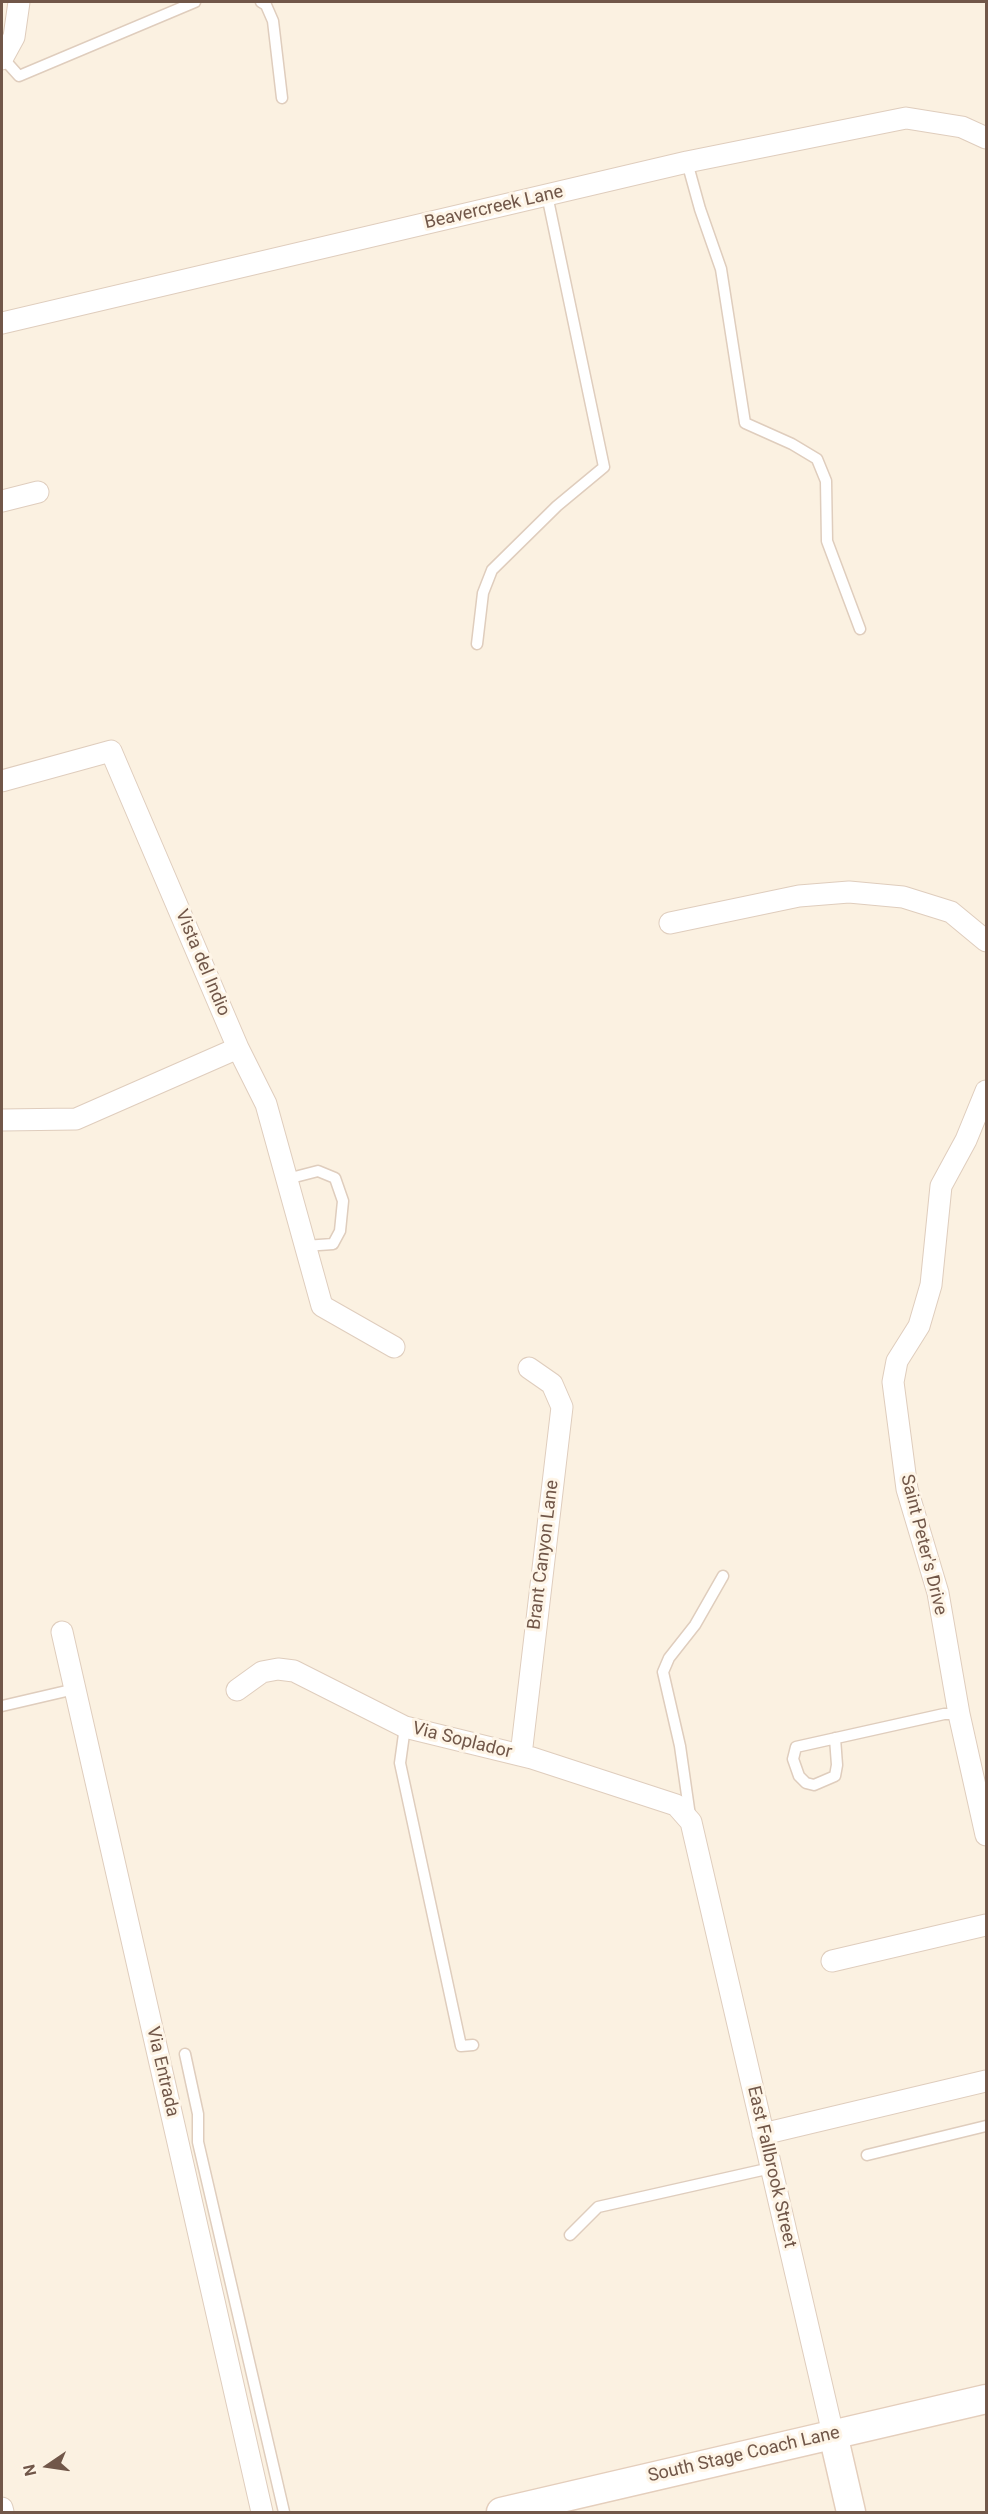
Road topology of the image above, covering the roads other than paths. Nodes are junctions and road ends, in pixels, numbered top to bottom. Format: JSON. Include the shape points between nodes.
{"nodes":[{"id":1,"x":20,"y":2,"type":"edge"},
{"id":2,"x":195,"y":2,"type":"edge"},
{"id":3,"x":261,"y":2,"type":"edge"},
{"id":4,"x":2,"y":58,"type":"edge"},
{"id":5,"x":282,"y":98,"type":"dead end"},
{"id":6,"x":987,"y":138,"type":"edge"},
{"id":7,"x":687,"y":162,"type":"junction"},
{"id":8,"x":547,"y":195,"type":"junction"},
{"id":9,"x":2,"y":322,"type":"edge"},
{"id":10,"x":38,"y":492,"type":"dead end"},
{"id":11,"x":2,"y":501,"type":"edge"},
{"id":12,"x":860,"y":629,"type":"dead end"},
{"id":13,"x":477,"y":644,"type":"dead end"},
{"id":14,"x":2,"y":781,"type":"edge"},
{"id":15,"x":670,"y":923,"type":"dead end"},
{"id":16,"x":987,"y":940,"type":"edge"},
{"id":17,"x":238,"y":1048,"type":"junction"},
{"id":18,"x":987,"y":1091,"type":"edge"},
{"id":19,"x":2,"y":1120,"type":"edge"},
{"id":20,"x":287,"y":1179,"type":"junction"},
{"id":21,"x":305,"y":1246,"type":"junction"},
{"id":22,"x":394,"y":1347,"type":"dead end"},
{"id":23,"x":529,"y":1368,"type":"dead end"},
{"id":24,"x":723,"y":1576,"type":"dead end"},
{"id":25,"x":63,"y":1632,"type":"dead end"},
{"id":26,"x":75,"y":1689,"type":"junction"},
{"id":27,"x":237,"y":1690,"type":"dead end"},
{"id":28,"x":2,"y":1706,"type":"edge"},
{"id":29,"x":959,"y":1714,"type":"junction"},
{"id":30,"x":405,"y":1727,"type":"junction"},
{"id":31,"x":835,"y":1738,"type":"junction"},
{"id":32,"x":520,"y":1755,"type":"junction"},
{"id":33,"x":691,"y":1822,"type":"junction"},
{"id":34,"x":987,"y":1835,"type":"edge"},
{"id":35,"x":987,"y":1925,"type":"edge"},
{"id":36,"x":832,"y":1961,"type":"dead end"},
{"id":37,"x":473,"y":2046,"type":"dead end"},
{"id":38,"x":185,"y":2054,"type":"dead end"},
{"id":39,"x":987,"y":2080,"type":"edge"},
{"id":40,"x":987,"y":2126,"type":"edge"},
{"id":41,"x":763,"y":2134,"type":"junction"},
{"id":42,"x":867,"y":2155,"type":"dead end"},
{"id":43,"x":771,"y":2168,"type":"junction"},
{"id":44,"x":570,"y":2235,"type":"dead end"},
{"id":45,"x":987,"y":2399,"type":"edge"},
{"id":46,"x":833,"y":2434,"type":"junction"},
{"id":47,"x":552,"y":2507,"type":"edge"},
{"id":48,"x":2,"y":2508,"type":"edge"},
{"id":49,"x":3,"y":2512,"type":"edge"},
{"id":50,"x":262,"y":2512,"type":"edge"},
{"id":51,"x":284,"y":2512,"type":"edge"},
{"id":52,"x":501,"y":2512,"type":"edge"},
{"id":53,"x":851,"y":2512,"type":"edge"}],
"edges":[{"from":1,"to":4,"type":"street","via":[[14,37]]},
{"from":2,"to":4,"type":"lane","via":[[20,76]]},
{"from":3,"to":5,"type":"lane","via":[[273,21]]},
{"from":6,"to":7,"type":"street","name":"Beavercreek Lane","via":[[962,127],[906,118]]},
{"from":7,"to":8,"type":"street","name":"Beavercreek Lane"},
{"from":7,"to":12,"type":"lane","via":[[721,269],[745,423],[817,459],[826,481],[827,541]]},
{"from":8,"to":9,"type":"street","name":"Beavercreek Lane"},
{"from":8,"to":13,"type":"lane","via":[[604,467],[556,506],[492,570],[483,593]]},
{"from":10,"to":11,"type":"street"},
{"from":14,"to":17,"type":"street","name":"Vista del Indio","via":[[111,751]]},
{"from":15,"to":16,"type":"street","via":[[799,896],[849,892],[903,897],[951,912]]},
{"from":17,"to":19,"type":"street","via":[[76,1119]]},
{"from":17,"to":20,"type":"street","via":[[266,1104]]},
{"from":18,"to":29,"type":"street","name":"Saint Peter's Drive","via":[[941,1186],[931,1285],[919,1326],[897,1361],[893,1382],[907,1489],[938,1593]]},
{"from":20,"to":21,"type":"street"},
{"from":20,"to":21,"type":"lane","via":[[318,1171],[335,1178],[343,1201],[340,1231],[333,1244]]},
{"from":21,"to":22,"type":"street","via":[[322,1306]]},
{"from":23,"to":32,"type":"street","name":"Brant Canyon Lane","via":[[552,1384],[562,1407]]},
{"from":24,"to":33,"type":"lane","via":[[663,1672],[680,1746]]},
{"from":25,"to":26,"type":"street","name":"Via Entrada"},
{"from":26,"to":28,"type":"lane"},
{"from":26,"to":50,"type":"street","name":"Via Entrada"},
{"from":27,"to":30,"type":"street","name":"Via Soplador","via":[[262,1672],[294,1671]]},
{"from":29,"to":31,"type":"lane"},
{"from":29,"to":34,"type":"street","name":"Saint Peter's Drive"},
{"from":30,"to":32,"type":"street","name":"Via Soplador"},
{"from":30,"to":37,"type":"lane","via":[[400,1763],[461,2046]]},
{"from":31,"to":31,"type":"lane","via":[[796,1747],[793,1759],[806,1783],[814,1785],[835,1776]]},
{"from":32,"to":33,"type":"street","name":"Via Soplador","via":[[676,1805]]},
{"from":33,"to":41,"type":"street","name":"East Fallbrook Street"},
{"from":35,"to":36,"type":"street"},
{"from":38,"to":51,"type":"lane","via":[[198,2114],[198,2142]]},
{"from":39,"to":41,"type":"street"},
{"from":40,"to":42,"type":"lane"},
{"from":41,"to":43,"type":"street","name":"East Fallbrook Street"},
{"from":43,"to":44,"type":"lane","via":[[598,2207]]},
{"from":43,"to":46,"type":"street","name":"East Fallbrook Street"},
{"from":45,"to":46,"type":"main road","name":"South Stage Coach Lane"},
{"from":46,"to":47,"type":"main road","name":"South Stage Coach Lane"},
{"from":46,"to":53,"type":"main road","name":"East Fallbrook Street"},
{"from":47,"to":52,"type":"main road","name":"South Stage Coach Lane"},
{"from":48,"to":49,"type":"street"}]}
